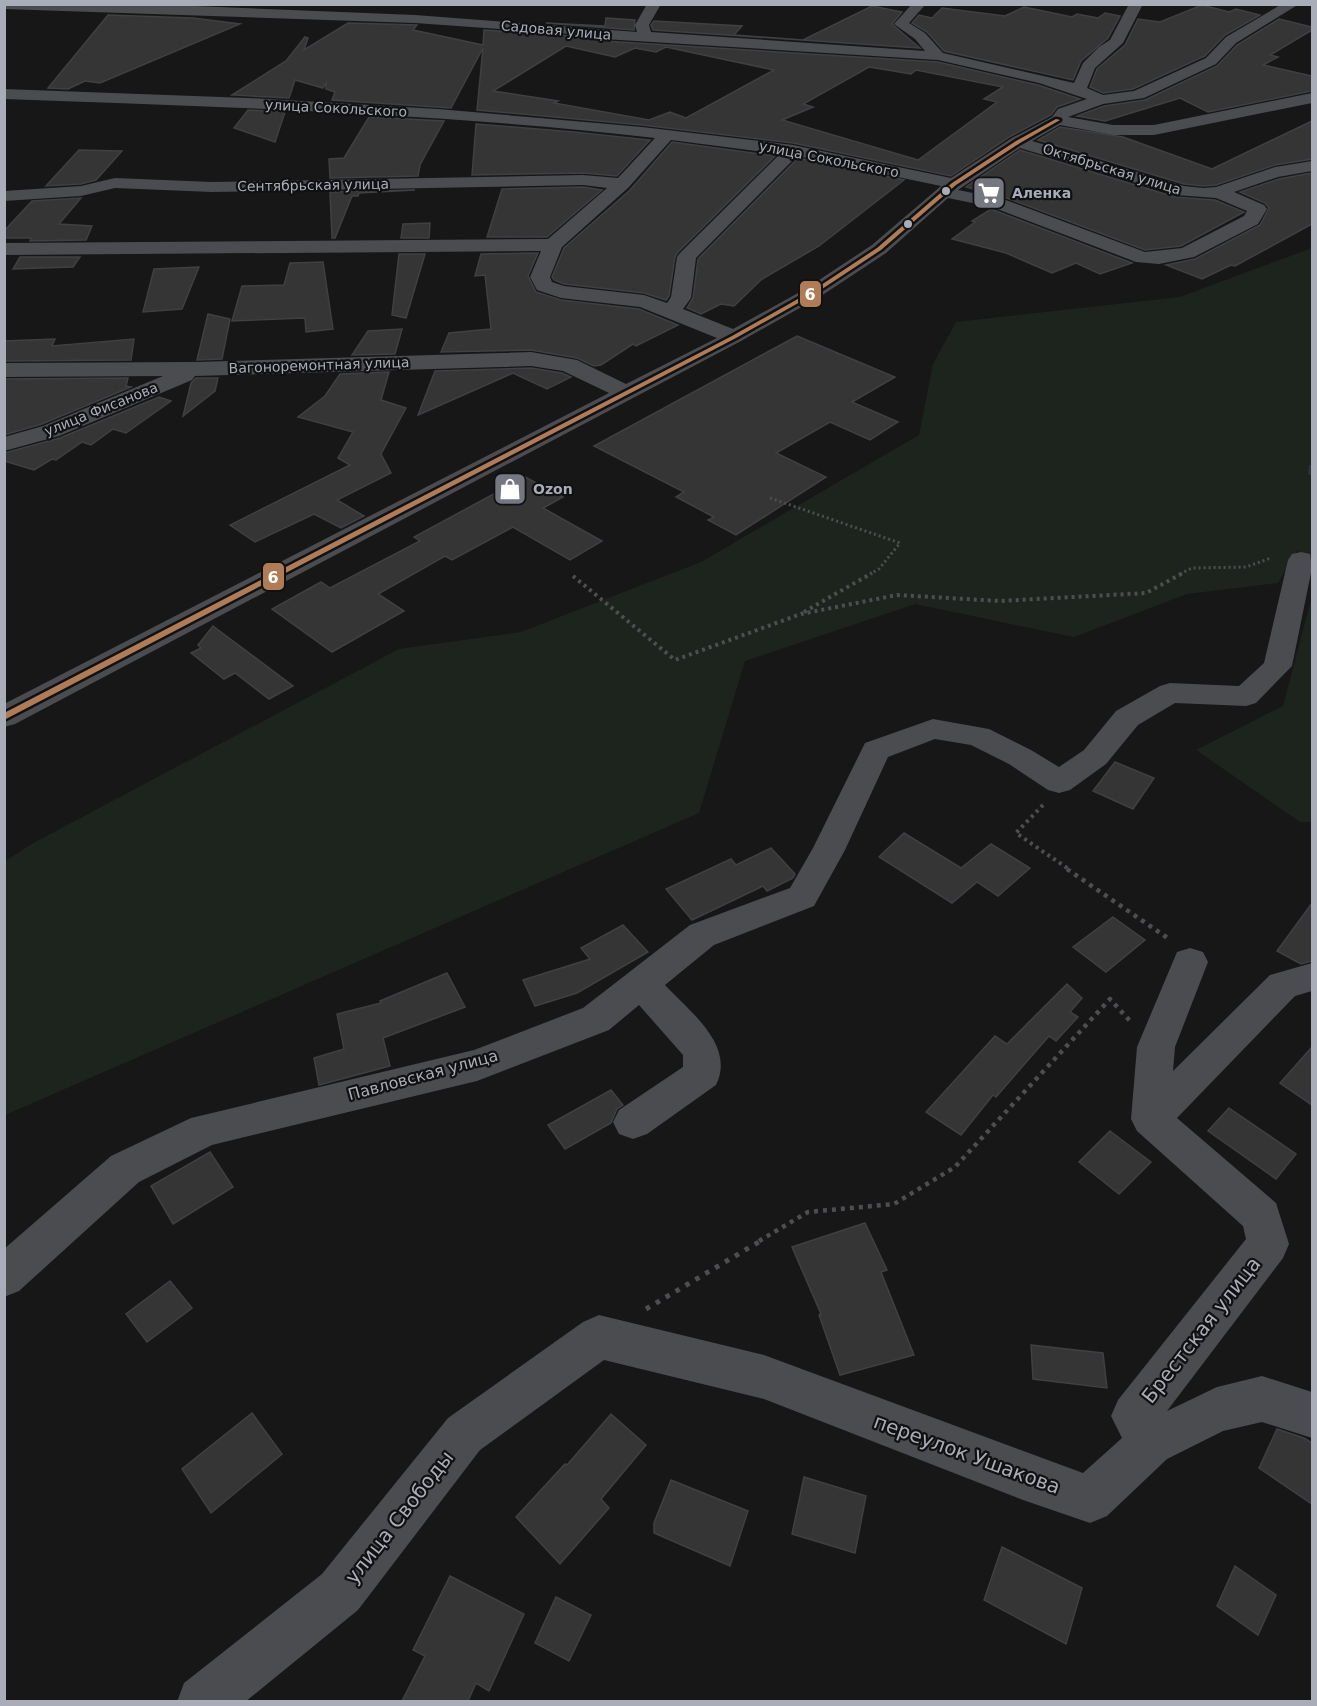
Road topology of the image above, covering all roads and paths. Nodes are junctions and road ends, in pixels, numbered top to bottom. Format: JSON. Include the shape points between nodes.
{"nodes":[{"id":1,"x":654,"y":4,"type":"edge"},
{"id":2,"x":920,"y":4,"type":"edge"},
{"id":3,"x":1136,"y":4,"type":"edge"},
{"id":4,"x":1293,"y":4,"type":"edge"},
{"id":5,"x":4,"y":5,"type":"edge"},
{"id":6,"x":305,"y":10,"type":"edge"},
{"id":7,"x":645,"y":36,"type":"junction"},
{"id":8,"x":938,"y":56,"type":"junction"},
{"id":9,"x":1079,"y":89,"type":"junction"},
{"id":10,"x":4,"y":94,"type":"edge"},
{"id":11,"x":1312,"y":98,"type":"edge"},
{"id":12,"x":1101,"y":100,"type":"junction"},
{"id":13,"x":1058,"y":120,"type":"junction"},
{"id":14,"x":667,"y":135,"type":"junction"},
{"id":15,"x":1018,"y":142,"type":"junction"},
{"id":16,"x":793,"y":150,"type":"junction"},
{"id":17,"x":1312,"y":166,"type":"edge"},
{"id":18,"x":622,"y":184,"type":"junction"},
{"id":19,"x":949,"y":188,"type":"junction"},
{"id":20,"x":1218,"y":192,"type":"junction"},
{"id":21,"x":4,"y":196,"type":"edge"},
{"id":22,"x":553,"y":245,"type":"junction"},
{"id":23,"x":4,"y":249,"type":"edge"},
{"id":24,"x":670,"y":312,"type":"junction"},
{"id":25,"x":734,"y":337,"type":"junction"},
{"id":26,"x":197,"y":369,"type":"junction"},
{"id":27,"x":4,"y":370,"type":"edge"},
{"id":28,"x":626,"y":393,"type":"junction"},
{"id":29,"x":4,"y":444,"type":"edge"},
{"id":30,"x":770,"y":498,"type":"dead end"},
{"id":31,"x":1301,"y":560,"type":"joint"},
{"id":32,"x":573,"y":576,"type":"dead end"},
{"id":33,"x":801,"y":614,"type":"junction"},
{"id":34,"x":4,"y":717,"type":"edge"},
{"id":35,"x":1048,"y":800,"type":"dead end"},
{"id":36,"x":1190,"y":962,"type":"joint"},
{"id":37,"x":1312,"y":977,"type":"edge"},
{"id":38,"x":641,"y":983,"type":"junction"},
{"id":39,"x":1156,"y":1047,"type":"junction"},
{"id":40,"x":1151,"y":1119,"type":"junction"},
{"id":41,"x":633,"y":1122,"type":"dead end"},
{"id":42,"x":4,"y":1277,"type":"edge"},
{"id":43,"x":599,"y":1337,"type":"junction"},
{"id":44,"x":1312,"y":1415,"type":"edge"},
{"id":45,"x":1151,"y":1443,"type":"junction"},
{"id":46,"x":203,"y":1701,"type":"edge"}],
"edges":[{"from":1,"to":7,"type":"street","via":[[642,25]]},
{"from":2,"to":8,"type":"street","via":[[901,24],[920,36]]},
{"from":3,"to":9,"type":"street","via":[[1116,44],[1088,66]]},
{"from":4,"to":12,"type":"street","name":"Октябрьская улица","via":[[1231,40],[1211,61],[1138,95]]},
{"from":5,"to":6,"type":"street","name":"Садовая улица"},
{"from":6,"to":7,"type":"street","name":"Садовая улица"},
{"from":7,"to":8,"type":"street","name":"Садовая улица"},
{"from":8,"to":9,"type":"street","name":"Садовая улица"},
{"from":9,"to":12,"type":"street","name":"Садовая улица"},
{"from":10,"to":14,"type":"street","name":"улица Сокольского","via":[[438,114]]},
{"from":11,"to":13,"type":"street","via":[[1154,130],[1113,130]]},
{"from":12,"to":13,"type":"street","name":"Октябрьская улица","via":[[1064,112]]},
{"from":13,"to":15,"type":"street","name":"Октябрьская улица"},
{"from":14,"to":16,"type":"street","name":"улица Сокольского"},
{"from":14,"to":18,"type":"street"},
{"from":15,"to":19,"type":"street","name":"Октябрьская улица"},
{"from":15,"to":20,"type":"street","name":"Октябрьская улица","via":[[1182,191]]},
{"from":16,"to":19,"type":"street","name":"улица Сокольского"},
{"from":16,"to":24,"type":"street","via":[[687,257],[681,298]]},
{"from":17,"to":20,"type":"street","via":[[1275,172]]},
{"from":18,"to":21,"type":"street","name":"Сентябрьская улица","via":[[584,180],[212,187],[115,183],[81,191]]},
{"from":18,"to":22,"type":"street"},
{"from":19,"to":20,"type":"street","name":"Октябрьская улица","via":[[1143,258],[1187,253],[1251,220],[1258,209]]},
{"from":19,"to":25,"type":"street","name":"Октябрьская улица","via":[[879,249],[814,292]]},
{"from":22,"to":23,"type":"street"},
{"from":22,"to":24,"type":"street","via":[[540,277],[544,286],[561,292],[644,301]]},
{"from":24,"to":25,"type":"street"},
{"from":25,"to":28,"type":"street","name":"Октябрьская улица"},
{"from":26,"to":27,"type":"street","name":"Вагоноремонтная улица"},
{"from":26,"to":28,"type":"street","name":"Вагоноремонтная улица","via":[[531,359],[569,365]]},
{"from":26,"to":29,"type":"street","name":"улица Фисанова","via":[[51,431]]},
{"from":28,"to":34,"type":"street","name":"Октябрьская улица"},
{"from":30,"to":33,"type":"path","via":[[900,543],[879,568]]},
{"from":31,"to":33,"type":"path","via":[[1281,554],[1246,567],[1192,568],[1146,593],[1000,601],[897,595]]},
{"from":31,"to":38,"type":"street","name":"Павловская улица","via":[[1278,666],[1246,696],[1170,693],[1127,718],[1095,757],[1059,782],[978,736],[933,729],[876,750],[802,897],[702,935]]},
{"from":32,"to":33,"type":"path","via":[[675,660]]},
{"from":35,"to":36,"type":"path","via":[[1016,833],[1174,942]]},
{"from":36,"to":39,"type":"street"},
{"from":37,"to":40,"type":"street","via":[[1283,985]]},
{"from":38,"to":41,"type":"street","via":[[701,1050],[703,1074]]},
{"from":38,"to":42,"type":"street","name":"Павловская улица","via":[[597,1019],[477,1065],[206,1130],[125,1169]]},
{"from":39,"to":40,"type":"street"},
{"from":39,"to":43,"type":"path","via":[[1110,999],[955,1167],[894,1204],[808,1212]]},
{"from":40,"to":45,"type":"street","name":"Брестская улица","via":[[1261,1216],[1268,1244],[1134,1416]]},
{"from":43,"to":45,"type":"street","name":"переулок Ушакова","via":[[764,1377],[1090,1499]]},
{"from":43,"to":46,"type":"street","name":"улица Свободы","via":[[464,1434],[340,1592]]},
{"from":44,"to":45,"type":"street","name":"переулок Ушакова","via":[[1262,1399],[1217,1410]]}]}
